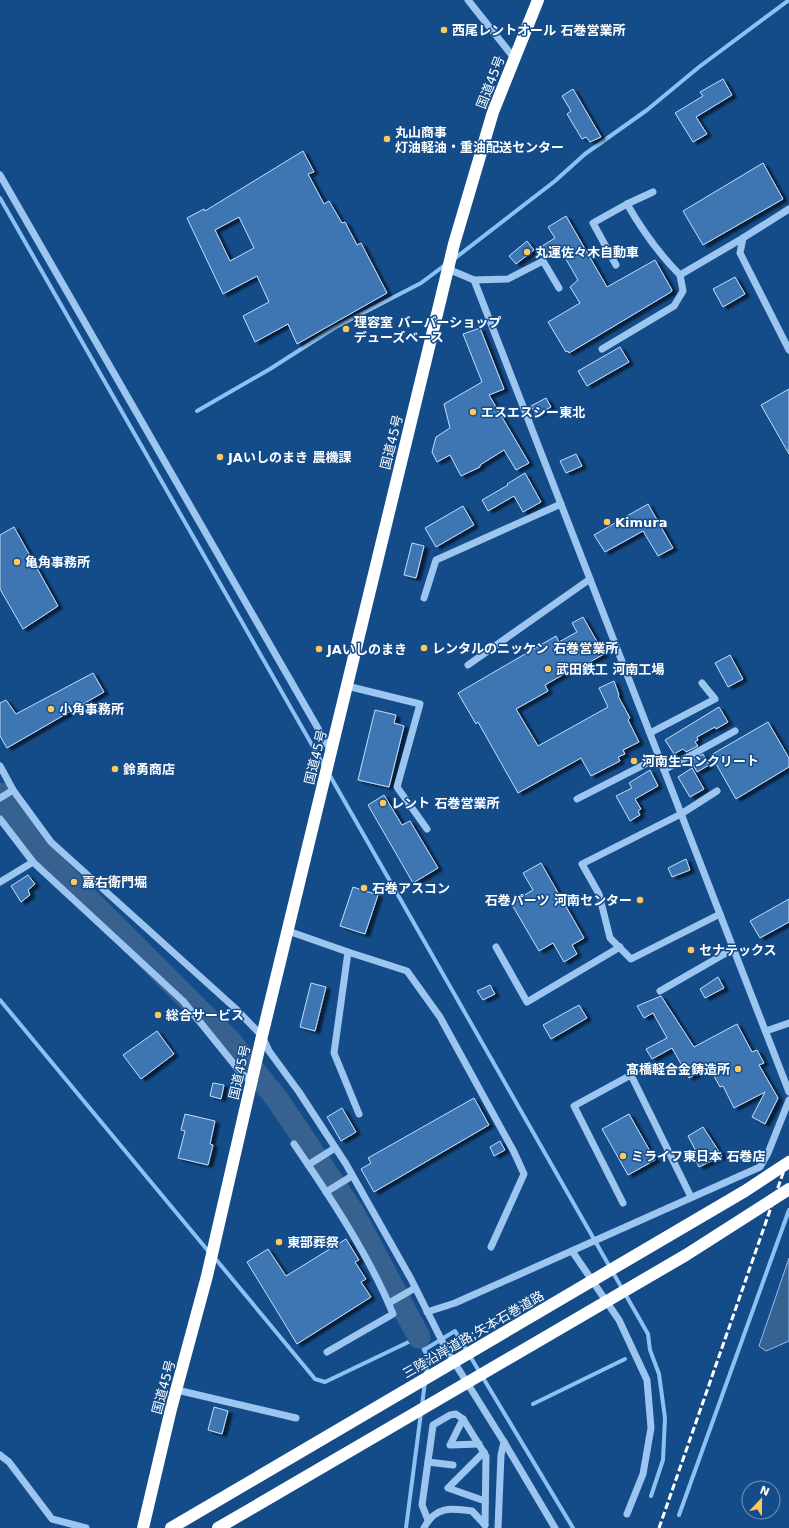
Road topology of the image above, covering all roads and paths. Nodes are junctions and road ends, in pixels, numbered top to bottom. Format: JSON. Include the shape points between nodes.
{"nodes":[{"id":1,"x":468,"y":0,"type":"edge"},
{"id":2,"x":538,"y":0,"type":"edge"},
{"id":3,"x":514,"y":58,"type":"junction"},
{"id":4,"x":0,"y":175,"type":"edge"},
{"id":5,"x":653,"y":192,"type":"dead end"},
{"id":6,"x":626,"y":204,"type":"junction"},
{"id":7,"x":789,"y":209,"type":"edge"},
{"id":8,"x":743,"y":238,"type":"junction"},
{"id":9,"x":616,"y":265,"type":"dead end"},
{"id":10,"x":448,"y":269,"type":"junction"},
{"id":11,"x":680,"y":274,"type":"junction"},
{"id":12,"x":474,"y":280,"type":"junction"},
{"id":13,"x":560,"y":288,"type":"dead end"},
{"id":14,"x":602,"y":349,"type":"dead end"},
{"id":15,"x":789,"y":350,"type":"edge"},
{"id":16,"x":561,"y":504,"type":"junction"},
{"id":17,"x":590,"y":579,"type":"junction"},
{"id":18,"x":424,"y":598,"type":"dead end"},
{"id":19,"x":468,"y":665,"type":"dead end"},
{"id":20,"x":702,"y":683,"type":"dead end"},
{"id":21,"x":347,"y":686,"type":"junction"},
{"id":22,"x":735,"y":731,"type":"dead end"},
{"id":23,"x":650,"y":734,"type":"junction"},
{"id":24,"x":330,"y":755,"type":"junction"},
{"id":25,"x":659,"y":758,"type":"junction"},
{"id":26,"x":0,"y":766,"type":"edge"},
{"id":27,"x":664,"y":770,"type":"junction"},
{"id":28,"x":13,"y":790,"type":"junction"},
{"id":29,"x":717,"y":791,"type":"dead end"},
{"id":30,"x":0,"y":798,"type":"edge"},
{"id":31,"x":577,"y":799,"type":"dead end"},
{"id":32,"x":681,"y":814,"type":"junction"},
{"id":33,"x":0,"y":819,"type":"edge"},
{"id":34,"x":427,"y":828,"type":"dead end"},
{"id":35,"x":33,"y":862,"type":"junction"},
{"id":36,"x":0,"y":882,"type":"edge"},
{"id":37,"x":720,"y":914,"type":"junction"},
{"id":38,"x":288,"y":931,"type":"junction"},
{"id":39,"x":496,"y":947,"type":"dead end"},
{"id":40,"x":620,"y":947,"type":"junction"},
{"id":41,"x":734,"y":949,"type":"junction"},
{"id":42,"x":348,"y":952,"type":"junction"},
{"id":43,"x":660,"y":990,"type":"dead end"},
{"id":44,"x":789,"y":1023,"type":"edge"},
{"id":45,"x":766,"y":1031,"type":"junction"},
{"id":46,"x":262,"y":1037,"type":"junction"},
{"id":47,"x":252,"y":1082,"type":"junction"},
{"id":48,"x":789,"y":1092,"type":"edge"},
{"id":49,"x":789,"y":1100,"type":"edge"},
{"id":50,"x":359,"y":1114,"type":"dead end"},
{"id":51,"x":294,"y":1144,"type":"dead end"},
{"id":52,"x":335,"y":1149,"type":"junction"},
{"id":53,"x":789,"y":1162,"type":"edge"},
{"id":54,"x":308,"y":1164,"type":"junction"},
{"id":55,"x":352,"y":1177,"type":"junction"},
{"id":56,"x":789,"y":1189,"type":"edge"},
{"id":57,"x":326,"y":1192,"type":"junction"},
{"id":58,"x":691,"y":1197,"type":"junction"},
{"id":59,"x":623,"y":1203,"type":"dead end"},
{"id":60,"x":491,"y":1247,"type":"dead end"},
{"id":61,"x":572,"y":1251,"type":"junction"},
{"id":62,"x":415,"y":1288,"type":"junction"},
{"id":63,"x":389,"y":1303,"type":"junction"},
{"id":64,"x":427,"y":1312,"type":"junction"},
{"id":65,"x":327,"y":1352,"type":"dead end"},
{"id":66,"x":177,"y":1390,"type":"junction"},
{"id":67,"x":296,"y":1418,"type":"dead end"},
{"id":68,"x":463,"y":1419,"type":"junction"},
{"id":69,"x":504,"y":1442,"type":"junction"},
{"id":70,"x":479,"y":1444,"type":"junction"},
{"id":71,"x":484,"y":1452,"type":"junction"},
{"id":72,"x":0,"y":1455,"type":"edge"},
{"id":73,"x":428,"y":1462,"type":"junction"},
{"id":74,"x":453,"y":1465,"type":"dead end"},
{"id":75,"x":486,"y":1501,"type":"junction"},
{"id":76,"x":628,"y":1514,"type":"dead end"},
{"id":77,"x":428,"y":1520,"type":"junction"},
{"id":78,"x":485,"y":1526,"type":"edge"},
{"id":79,"x":86,"y":1528,"type":"edge"},
{"id":80,"x":143,"y":1528,"type":"edge"},
{"id":81,"x":171,"y":1528,"type":"edge"},
{"id":82,"x":218,"y":1528,"type":"edge"},
{"id":83,"x":424,"y":1528,"type":"edge"},
{"id":84,"x":498,"y":1528,"type":"edge"},
{"id":85,"x":555,"y":1528,"type":"edge"}],
"edges":[{"from":1,"to":3,"type":"street"},
{"from":2,"to":3,"type":"highway","name":"国道45号"},
{"from":3,"to":10,"type":"highway","name":"国道45号","via":[[477,161]]},
{"from":4,"to":24,"type":"street"},
{"from":5,"to":6,"type":"street"},
{"from":6,"to":9,"type":"street","via":[[592,223]]},
{"from":6,"to":11,"type":"street","via":[[641,229]]},
{"from":7,"to":8,"type":"street"},
{"from":8,"to":11,"type":"street"},
{"from":8,"to":15,"type":"street","via":[[740,253]]},
{"from":10,"to":12,"type":"street"},
{"from":10,"to":21,"type":"highway","name":"国道45号"},
{"from":11,"to":14,"type":"street","via":[[683,291],[674,306]]},
{"from":12,"to":13,"type":"street","via":[[508,279],[543,261]]},
{"from":12,"to":16,"type":"street"},
{"from":16,"to":17,"type":"street"},
{"from":16,"to":18,"type":"street","via":[[436,560]]},
{"from":17,"to":19,"type":"street"},
{"from":17,"to":23,"type":"street"},
{"from":20,"to":23,"type":"street","via":[[715,699]]},
{"from":21,"to":24,"type":"highway","name":"国道45号"},
{"from":21,"to":34,"type":"street","via":[[420,704],[397,787]]},
{"from":22,"to":27,"type":"street"},
{"from":23,"to":25,"type":"street"},
{"from":24,"to":38,"type":"highway","name":"国道45号"},
{"from":25,"to":27,"type":"street"},
{"from":25,"to":31,"type":"street"},
{"from":26,"to":28,"type":"street"},
{"from":27,"to":32,"type":"street"},
{"from":28,"to":30,"type":"street"},
{"from":28,"to":46,"type":"street","via":[[51,842],[236,1009]]},
{"from":29,"to":32,"type":"street"},
{"from":32,"to":37,"type":"street"},
{"from":32,"to":40,"type":"street","via":[[582,864],[599,894],[610,938]]},
{"from":33,"to":35,"type":"street"},
{"from":35,"to":36,"type":"street"},
{"from":35,"to":47,"type":"street","via":[[183,1001],[242,1074]]},
{"from":37,"to":40,"type":"street","via":[[631,959]]},
{"from":37,"to":41,"type":"street"},
{"from":38,"to":42,"type":"street"},
{"from":38,"to":46,"type":"highway","name":"国道45号"},
{"from":39,"to":40,"type":"street","via":[[527,1002]]},
{"from":41,"to":43,"type":"street"},
{"from":41,"to":45,"type":"street"},
{"from":42,"to":50,"type":"street","via":[[334,1053]]},
{"from":42,"to":60,"type":"street","via":[[407,971],[440,1017],[514,1152],[524,1174]]},
{"from":44,"to":45,"type":"street"},
{"from":45,"to":48,"type":"street"},
{"from":46,"to":47,"type":"highway","name":"国道45号"},
{"from":46,"to":52,"type":"street"},
{"from":47,"to":66,"type":"highway","name":"国道45号","via":[[207,1276]]},
{"from":49,"to":58,"type":"street","via":[[760,1167]]},
{"from":51,"to":54,"type":"street"},
{"from":52,"to":54,"type":"street"},
{"from":52,"to":55,"type":"street"},
{"from":53,"to":81,"type":"highway","name":"三陸沿岸道路;矢本石巻道路","bridge":true,"via":[[745,1191]]},
{"from":54,"to":57,"type":"street"},
{"from":55,"to":57,"type":"street"},
{"from":55,"to":62,"type":"street"},
{"from":56,"to":82,"type":"highway","bridge":true,"via":[[686,1255]]},
{"from":57,"to":63,"type":"street"},
{"from":58,"to":59,"type":"street","via":[[631,1075],[574,1106]]},
{"from":58,"to":61,"type":"street"},
{"from":61,"to":64,"type":"street","via":[[455,1303]]},
{"from":61,"to":76,"type":"street","via":[[619,1320],[647,1380],[651,1428],[643,1474]]},
{"from":62,"to":63,"type":"street"},
{"from":62,"to":64,"type":"street"},
{"from":63,"to":65,"type":"street","via":[[393,1314]]},
{"from":64,"to":69,"type":"street","via":[[445,1347]]},
{"from":66,"to":67,"type":"street"},
{"from":66,"to":80,"type":"highway","name":"国道45号"},
{"from":68,"to":70,"type":"street"},
{"from":68,"to":70,"type":"street","via":[[450,1445]]},
{"from":68,"to":73,"type":"street","via":[[456,1414],[450,1415],[433,1425]]},
{"from":69,"to":84,"type":"street","via":[[501,1455]]},
{"from":69,"to":85,"type":"street"},
{"from":70,"to":71,"type":"street"},
{"from":71,"to":75,"type":"street"},
{"from":71,"to":75,"type":"street","via":[[448,1488]]},
{"from":72,"to":79,"type":"street","via":[[9,1462],[52,1518]]},
{"from":73,"to":74,"type":"street"},
{"from":73,"to":77,"type":"street","via":[[422,1505]]},
{"from":75,"to":78,"type":"street"},
{"from":77,"to":78,"type":"street","via":[[446,1509],[472,1511]]},
{"from":77,"to":83,"type":"street"}]}
